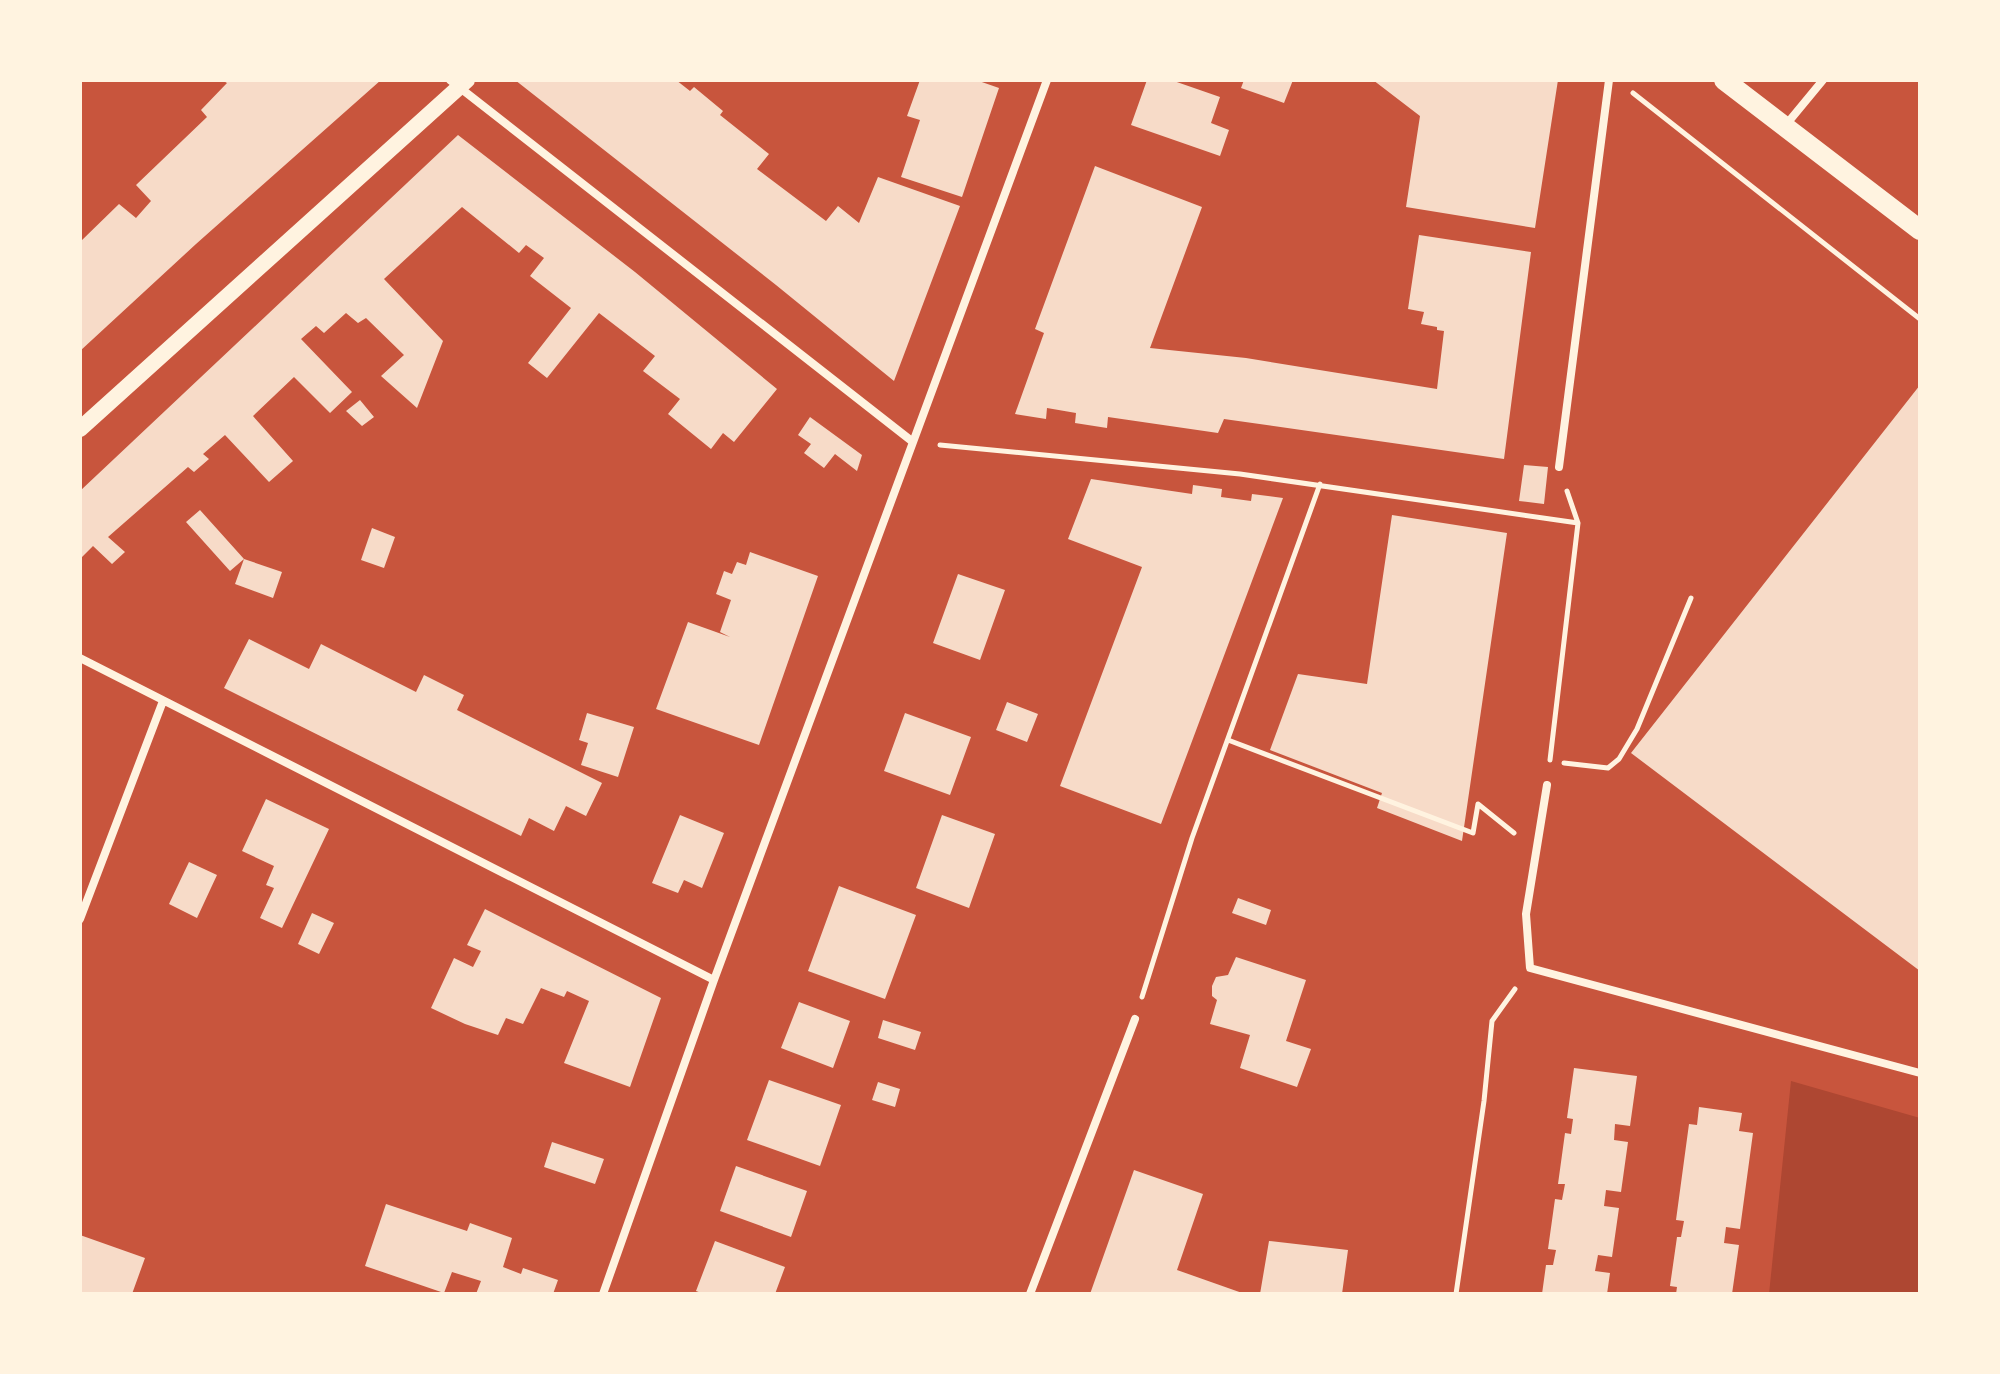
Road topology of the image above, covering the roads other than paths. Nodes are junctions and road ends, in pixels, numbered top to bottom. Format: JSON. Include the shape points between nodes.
{"nodes":[{"id":1,"x":1047,"y":80,"type":"edge"},
{"id":2,"x":1609,"y":80,"type":"edge"},
{"id":3,"x":1724,"y":80,"type":"edge"},
{"id":4,"x":1823,"y":80,"type":"edge"},
{"id":5,"x":459,"y":82,"type":"edge"},
{"id":6,"x":1785,"y":126,"type":"junction"},
{"id":7,"x":1920,"y":230,"type":"edge"},
{"id":8,"x":80,"y":429,"type":"edge"},
{"id":9,"x":913,"y":442,"type":"junction"},
{"id":10,"x":1559,"y":467,"type":"dead end"},
{"id":11,"x":80,"y":658,"type":"edge"},
{"id":12,"x":163,"y":701,"type":"junction"},
{"id":13,"x":1547,"y":785,"type":"dead end"},
{"id":14,"x":80,"y":919,"type":"edge"},
{"id":15,"x":714,"y":980,"type":"junction"},
{"id":16,"x":1135,"y":1019,"type":"road end"},
{"id":17,"x":1920,"y":1073,"type":"edge"},
{"id":18,"x":603,"y":1294,"type":"edge"},
{"id":19,"x":1030,"y":1294,"type":"edge"}],
"edges":[{"from":1,"to":9,"type":"street"},
{"from":2,"to":10,"type":"street"},
{"from":3,"to":6,"type":"main road"},
{"from":4,"to":6,"type":"street"},
{"from":5,"to":8,"type":"main road"},
{"from":5,"to":9,"type":"street"},
{"from":6,"to":7,"type":"main road"},
{"from":9,"to":15,"type":"street"},
{"from":11,"to":12,"type":"street"},
{"from":12,"to":14,"type":"street"},
{"from":12,"to":15,"type":"street"},
{"from":13,"to":17,"type":"street","via":[[1526,914],[1530,968]]},
{"from":15,"to":18,"type":"street"},
{"from":16,"to":19,"type":"street"}]}
